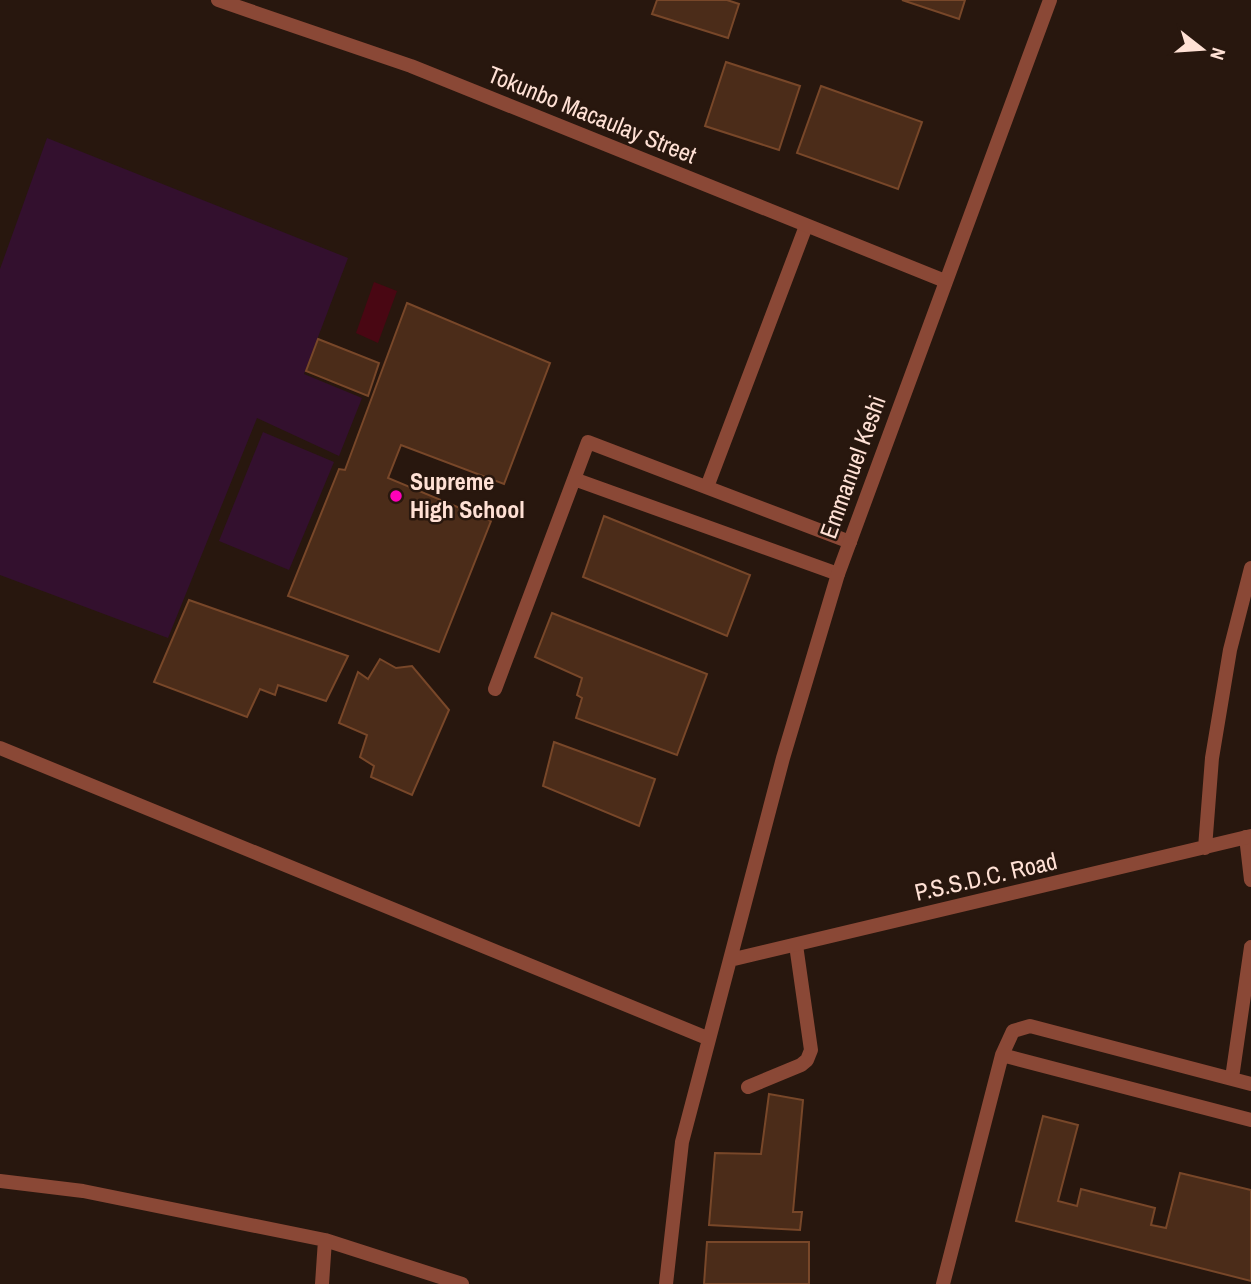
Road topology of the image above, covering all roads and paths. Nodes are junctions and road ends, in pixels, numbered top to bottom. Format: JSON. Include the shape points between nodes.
{"nodes":[{"id":1,"x":218,"y":0,"type":"edge"},
{"id":2,"x":1050,"y":0,"type":"edge"},
{"id":3,"x":806,"y":226,"type":"junction"},
{"id":4,"x":945,"y":281,"type":"junction"},
{"id":5,"x":574,"y":479,"type":"junction"},
{"id":6,"x":707,"y":487,"type":"junction"},
{"id":7,"x":850,"y":542,"type":"junction"},
{"id":8,"x":1251,"y":568,"type":"edge"},
{"id":9,"x":838,"y":574,"type":"junction"},
{"id":10,"x":495,"y":689,"type":"dead end"},
{"id":11,"x":0,"y":748,"type":"edge"},
{"id":12,"x":1249,"y":837,"type":"edge"},
{"id":13,"x":1205,"y":848,"type":"junction"},
{"id":14,"x":1251,"y":880,"type":"edge"},
{"id":15,"x":796,"y":945,"type":"junction"},
{"id":16,"x":1251,"y":947,"type":"edge"},
{"id":17,"x":730,"y":960,"type":"junction"},
{"id":18,"x":708,"y":1038,"type":"junction"},
{"id":19,"x":1002,"y":1055,"type":"junction"},
{"id":20,"x":1232,"y":1078,"type":"junction"},
{"id":21,"x":1251,"y":1084,"type":"edge"},
{"id":22,"x":748,"y":1087,"type":"dead end"},
{"id":23,"x":1251,"y":1120,"type":"edge"},
{"id":24,"x":0,"y":1181,"type":"edge"},
{"id":25,"x":325,"y":1240,"type":"junction"},
{"id":26,"x":322,"y":1284,"type":"edge"},
{"id":27,"x":462,"y":1284,"type":"edge"},
{"id":28,"x":666,"y":1284,"type":"edge"},
{"id":29,"x":943,"y":1284,"type":"edge"}],
"edges":[{"from":1,"to":3,"type":"street","name":"Tokunbo Macaulay Street","via":[[411,66]]},
{"from":2,"to":4,"type":"street","name":"Emmanuel Keshi"},
{"from":3,"to":4,"type":"street","name":"Tokunbo Macaulay Street"},
{"from":3,"to":6,"type":"street"},
{"from":4,"to":7,"type":"street","name":"Emmanuel Keshi"},
{"from":5,"to":6,"type":"street","via":[[588,442]]},
{"from":5,"to":9,"type":"street"},
{"from":5,"to":10,"type":"street"},
{"from":6,"to":7,"type":"street"},
{"from":7,"to":9,"type":"street","name":"Emmanuel Keshi"},
{"from":8,"to":13,"type":"street","via":[[1227,664],[1212,758]]},
{"from":9,"to":17,"type":"street","name":"Emmanuel Keshi"},
{"from":11,"to":18,"type":"street"},
{"from":12,"to":13,"type":"street","name":"P.S.S.D.C. Road"},
{"from":12,"to":14,"type":"street"},
{"from":13,"to":15,"type":"street","name":"P.S.S.D.C. Road"},
{"from":15,"to":17,"type":"street","name":"P.S.S.D.C. Road"},
{"from":15,"to":22,"type":"street","via":[[811,1050],[801,1065]]},
{"from":16,"to":20,"type":"street"},
{"from":17,"to":18,"type":"street","name":"Emmanuel Keshi"},
{"from":18,"to":28,"type":"street","name":"Emmanuel Keshi","via":[[681,1142]]},
{"from":19,"to":20,"type":"street","via":[[1013,1031],[1030,1026]]},
{"from":19,"to":23,"type":"street"},
{"from":19,"to":29,"type":"street"},
{"from":20,"to":21,"type":"street"},
{"from":24,"to":25,"type":"street","via":[[83,1191]]},
{"from":25,"to":26,"type":"street"},
{"from":25,"to":27,"type":"street"}]}
